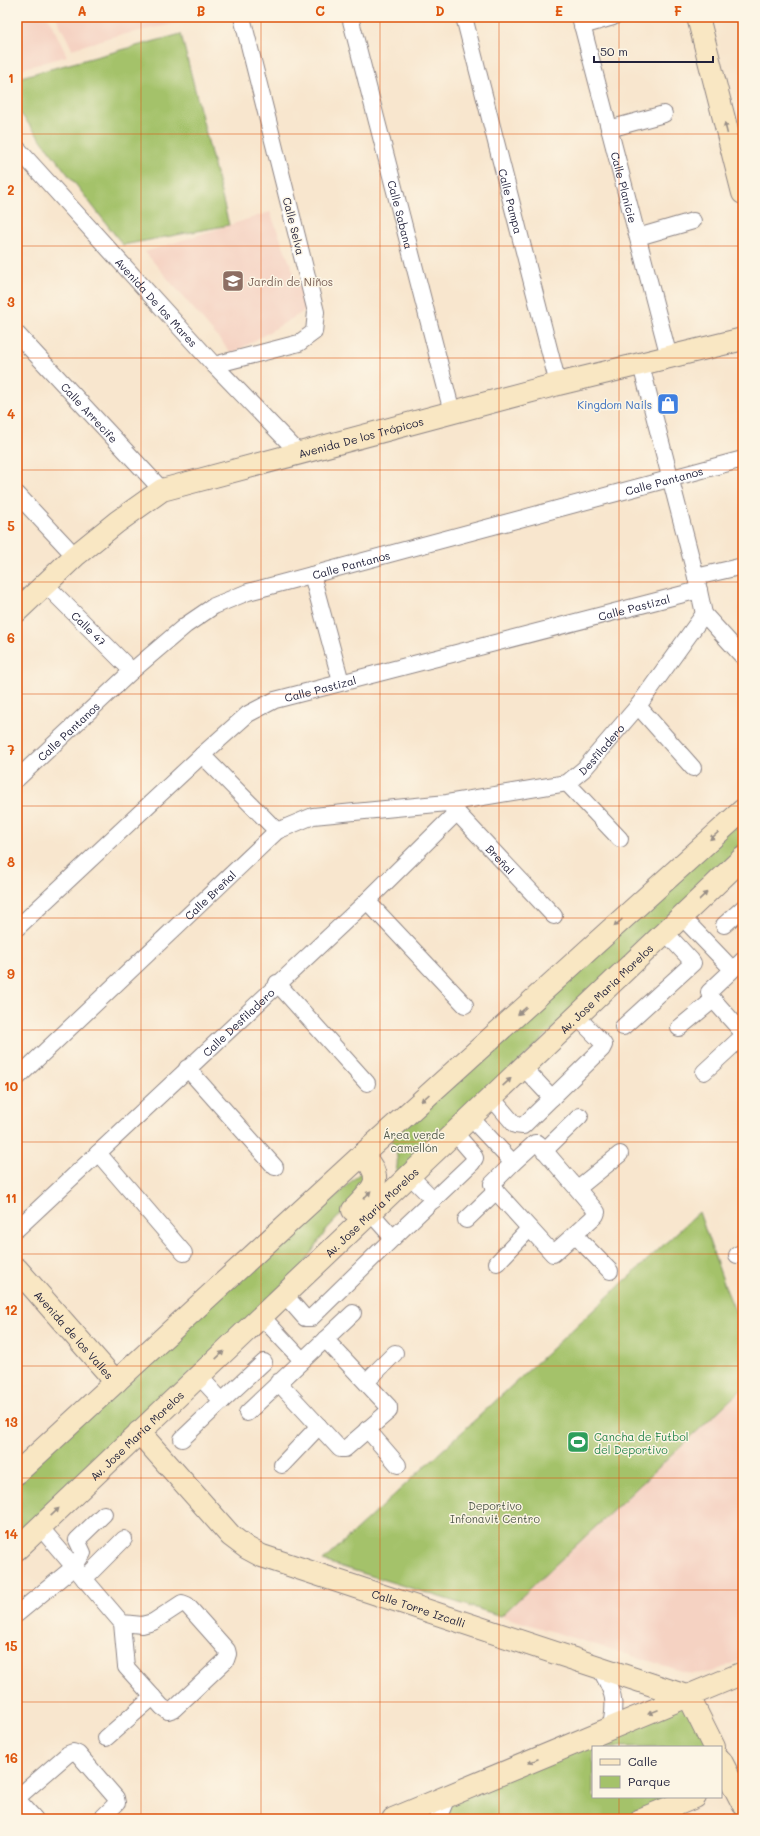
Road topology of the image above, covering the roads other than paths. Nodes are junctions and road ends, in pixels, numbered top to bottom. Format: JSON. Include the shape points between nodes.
{"nodes":[{"id":1,"x":242,"y":17,"type":"edge"},
{"id":2,"x":350,"y":17,"type":"edge"},
{"id":3,"x":464,"y":17,"type":"edge"},
{"id":4,"x":613,"y":17,"type":"edge"},
{"id":5,"x":698,"y":17,"type":"edge"},
{"id":6,"x":708,"y":17,"type":"edge"},
{"id":7,"x":581,"y":22,"type":"edge"},
{"id":8,"x":710,"y":63,"type":"junction"},
{"id":9,"x":664,"y":114,"type":"dead end"},
{"id":10,"x":609,"y":130,"type":"junction"},
{"id":11,"x":17,"y":148,"type":"edge"},
{"id":12,"x":743,"y":193,"type":"edge"},
{"id":13,"x":693,"y":221,"type":"dead end"},
{"id":14,"x":638,"y":237,"type":"junction"},
{"id":15,"x":17,"y":334,"type":"edge"},
{"id":16,"x":743,"y":339,"type":"edge"},
{"id":17,"x":669,"y":357,"type":"junction"},
{"id":18,"x":214,"y":365,"type":"junction"},
{"id":19,"x":640,"y":365,"type":"junction"},
{"id":20,"x":558,"y":384,"type":"junction"},
{"id":21,"x":452,"y":412,"type":"junction"},
{"id":22,"x":299,"y":453,"type":"junction"},
{"id":23,"x":743,"y":459,"type":"edge"},
{"id":24,"x":669,"y":479,"type":"junction"},
{"id":25,"x":162,"y":490,"type":"junction"},
{"id":26,"x":17,"y":494,"type":"edge"},
{"id":27,"x":75,"y":556,"type":"junction"},
{"id":28,"x":743,"y":566,"type":"edge"},
{"id":29,"x":312,"y":575,"type":"junction"},
{"id":30,"x":697,"y":583,"type":"junction"},
{"id":31,"x":46,"y":585,"type":"junction"},
{"id":32,"x":17,"y":612,"type":"edge"},
{"id":33,"x":704,"y":614,"type":"junction"},
{"id":34,"x":743,"y":657,"type":"edge"},
{"id":35,"x":132,"y":671,"type":"junction"},
{"id":36,"x":341,"y":682,"type":"junction"},
{"id":37,"x":638,"y":706,"type":"junction"},
{"id":38,"x":202,"y":755,"type":"junction"},
{"id":39,"x":693,"y":768,"type":"dead end"},
{"id":40,"x":17,"y":779,"type":"edge"},
{"id":41,"x":567,"y":783,"type":"junction"},
{"id":42,"x":452,"y":808,"type":"junction"},
{"id":43,"x":743,"y":810,"type":"edge"},
{"id":44,"x":277,"y":831,"type":"junction"},
{"id":45,"x":620,"y":839,"type":"dead end"},
{"id":46,"x":742,"y":862,"type":"edge"},
{"id":47,"x":367,"y":901,"type":"junction"},
{"id":48,"x":743,"y":908,"type":"edge"},
{"id":49,"x":554,"y":916,"type":"dead end"},
{"id":50,"x":682,"y":917,"type":"junction"},
{"id":51,"x":724,"y":925,"type":"dead end"},
{"id":52,"x":17,"y":928,"type":"edge"},
{"id":53,"x":666,"y":932,"type":"junction"},
{"id":54,"x":738,"y":964,"type":"edge"},
{"id":55,"x":277,"y":983,"type":"junction"},
{"id":56,"x":713,"y":1000,"type":"junction"},
{"id":57,"x":465,"y":1005,"type":"dead end"},
{"id":58,"x":576,"y":1017,"type":"junction"},
{"id":59,"x":623,"y":1027,"type":"dead end"},
{"id":60,"x":679,"y":1028,"type":"dead end"},
{"id":61,"x":743,"y":1034,"type":"edge"},
{"id":62,"x":523,"y":1067,"type":"junction"},
{"id":63,"x":187,"y":1068,"type":"junction"},
{"id":64,"x":704,"y":1072,"type":"dead end"},
{"id":65,"x":17,"y":1078,"type":"edge"},
{"id":66,"x":367,"y":1083,"type":"dead end"},
{"id":67,"x":491,"y":1097,"type":"junction"},
{"id":68,"x":552,"y":1098,"type":"junction"},
{"id":69,"x":580,"y":1116,"type":"dead end"},
{"id":70,"x":470,"y":1117,"type":"junction"},
{"id":71,"x":454,"y":1132,"type":"junction"},
{"id":72,"x":544,"y":1151,"type":"junction"},
{"id":73,"x":98,"y":1153,"type":"junction"},
{"id":74,"x":620,"y":1154,"type":"dead end"},
{"id":75,"x":362,"y":1155,"type":"junction"},
{"id":76,"x":513,"y":1163,"type":"junction"},
{"id":77,"x":275,"y":1167,"type":"dead end"},
{"id":78,"x":409,"y":1175,"type":"junction"},
{"id":79,"x":578,"y":1188,"type":"junction"},
{"id":80,"x":496,"y":1191,"type":"junction"},
{"id":81,"x":434,"y":1200,"type":"junction"},
{"id":82,"x":370,"y":1212,"type":"junction"},
{"id":83,"x":466,"y":1220,"type":"dead end"},
{"id":84,"x":17,"y":1229,"type":"edge"},
{"id":85,"x":529,"y":1229,"type":"junction"},
{"id":86,"x":575,"y":1235,"type":"junction"},
{"id":87,"x":393,"y":1238,"type":"junction"},
{"id":88,"x":184,"y":1253,"type":"dead end"},
{"id":89,"x":497,"y":1262,"type":"dead end"},
{"id":90,"x":17,"y":1269,"type":"edge"},
{"id":91,"x":310,"y":1270,"type":"junction"},
{"id":92,"x":610,"y":1271,"type":"dead end"},
{"id":93,"x":284,"y":1294,"type":"junction"},
{"id":94,"x":353,"y":1313,"type":"dead end"},
{"id":95,"x":261,"y":1316,"type":"junction"},
{"id":96,"x":325,"y":1339,"type":"junction"},
{"id":97,"x":395,"y":1353,"type":"dead end"},
{"id":98,"x":302,"y":1360,"type":"junction"},
{"id":99,"x":264,"y":1362,"type":"dead end"},
{"id":100,"x":199,"y":1376,"type":"junction"},
{"id":101,"x":116,"y":1382,"type":"junction"},
{"id":102,"x":278,"y":1382,"type":"junction"},
{"id":103,"x":366,"y":1382,"type":"junction"},
{"id":104,"x":222,"y":1401,"type":"junction"},
{"id":105,"x":247,"y":1412,"type":"dead end"},
{"id":106,"x":319,"y":1426,"type":"junction"},
{"id":107,"x":367,"y":1429,"type":"junction"},
{"id":108,"x":139,"y":1432,"type":"junction"},
{"id":109,"x":182,"y":1439,"type":"dead end"},
{"id":110,"x":282,"y":1465,"type":"dead end"},
{"id":111,"x":398,"y":1465,"type":"dead end"},
{"id":112,"x":17,"y":1473,"type":"edge"},
{"id":113,"x":104,"y":1514,"type":"dead end"},
{"id":114,"x":40,"y":1527,"type":"junction"},
{"id":115,"x":17,"y":1534,"type":"edge"},
{"id":116,"x":124,"y":1538,"type":"dead end"},
{"id":117,"x":17,"y":1549,"type":"edge"},
{"id":118,"x":79,"y":1573,"type":"junction"},
{"id":119,"x":17,"y":1614,"type":"edge"},
{"id":120,"x":122,"y":1623,"type":"junction"},
{"id":121,"x":599,"y":1667,"type":"junction"},
{"id":122,"x":743,"y":1674,"type":"edge"},
{"id":123,"x":153,"y":1697,"type":"junction"},
{"id":124,"x":690,"y":1697,"type":"junction"},
{"id":125,"x":610,"y":1730,"type":"junction"},
{"id":126,"x":106,"y":1738,"type":"dead end"},
{"id":127,"x":714,"y":1746,"type":"edge"},
{"id":128,"x":722,"y":1766,"type":"edge"},
{"id":129,"x":726,"y":1784,"type":"edge"},
{"id":130,"x":447,"y":1797,"type":"junction"},
{"id":131,"x":693,"y":1798,"type":"edge"},
{"id":132,"x":17,"y":1799,"type":"edge"},
{"id":133,"x":743,"y":1804,"type":"edge"},
{"id":134,"x":35,"y":1819,"type":"edge"},
{"id":135,"x":101,"y":1819,"type":"edge"},
{"id":136,"x":393,"y":1819,"type":"edge"},
{"id":137,"x":438,"y":1819,"type":"edge"},
{"id":138,"x":642,"y":1819,"type":"edge"}],
"edges":[{"from":1,"to":18,"type":"street","name":"Calle Selva","via":[[316,312],[314,332],[299,343]]},
{"from":2,"to":21,"type":"street","name":"Calle Sabana"},
{"from":3,"to":20,"type":"street","name":"Calle Pampa"},
{"from":4,"to":7,"type":"street"},
{"from":5,"to":8,"type":"main road"},
{"from":6,"to":8,"type":"street"},
{"from":7,"to":10,"type":"street","name":"Calle Planicie"},
{"from":12,"to":8,"type":"main road","one_way":true},
{"from":9,"to":10,"type":"street"},
{"from":10,"to":14,"type":"street","name":"Calle Planicie"},
{"from":11,"to":18,"type":"street","name":"Avenida De los Mares"},
{"from":13,"to":14,"type":"street"},
{"from":14,"to":17,"type":"street","name":"Calle Planicie"},
{"from":15,"to":25,"type":"street","name":"Calle Arrecife"},
{"from":16,"to":17,"type":"main road","name":"Avenida De los Trópicos"},
{"from":17,"to":19,"type":"main road","name":"Avenida De los Trópicos"},
{"from":18,"to":22,"type":"street","name":"Avenida De los Mares"},
{"from":19,"to":20,"type":"main road","name":"Avenida De los Trópicos"},
{"from":19,"to":24,"type":"street"},
{"from":20,"to":21,"type":"main road","name":"Avenida De los Trópicos"},
{"from":21,"to":22,"type":"main road","name":"Avenida De los Trópicos"},
{"from":22,"to":25,"type":"main road","name":"Avenida De los Trópicos"},
{"from":23,"to":24,"type":"street","name":"Calle Pantanos"},
{"from":24,"to":29,"type":"street","name":"Calle Pantanos"},
{"from":24,"to":30,"type":"street"},
{"from":25,"to":27,"type":"main road","name":"Avenida De los Trópicos"},
{"from":26,"to":27,"type":"street"},
{"from":27,"to":31,"type":"main road","name":"Avenida De los Trópicos"},
{"from":28,"to":30,"type":"street","name":"Calle Pastizal"},
{"from":29,"to":35,"type":"street","name":"Calle Pantanos","via":[[248,592],[214,606],[186,625]]},
{"from":29,"to":36,"type":"street"},
{"from":30,"to":33,"type":"street"},
{"from":30,"to":36,"type":"street","name":"Calle Pastizal"},
{"from":31,"to":32,"type":"main road","name":"Avenida De los Trópicos"},
{"from":31,"to":35,"type":"street","name":"Calle 47"},
{"from":33,"to":34,"type":"street"},
{"from":33,"to":37,"type":"street","name":"Desfiladero"},
{"from":35,"to":40,"type":"street","name":"Calle Pantanos"},
{"from":36,"to":38,"type":"street","name":"Calle Pastizal","via":[[275,700],[248,714]]},
{"from":37,"to":39,"type":"street"},
{"from":37,"to":41,"type":"street","name":"Desfiladero","via":[[584,769]]},
{"from":38,"to":44,"type":"street"},
{"from":38,"to":52,"type":"street","name":"Calle Pastizal"},
{"from":41,"to":42,"type":"street"},
{"from":41,"to":45,"type":"street"},
{"from":42,"to":44,"type":"street","name":"Calle Breñal","via":[[313,816]]},
{"from":42,"to":47,"type":"street","name":"Calle Desfiladero"},
{"from":42,"to":49,"type":"street","name":"Breñal"},
{"from":43,"to":75,"type":"main road","one_way":true},
{"from":44,"to":65,"type":"street","name":"Calle Breñal"},
{"from":50,"to":46,"type":"main road","name":"Av. Jose Maria Morelos","one_way":true},
{"from":47,"to":55,"type":"street","name":"Calle Desfiladero"},
{"from":47,"to":57,"type":"street"},
{"from":48,"to":51,"type":"street"},
{"from":50,"to":53,"type":"main road","name":"Av. Jose Maria Morelos"},
{"from":50,"to":54,"type":"street"},
{"from":53,"to":58,"type":"main road","name":"Av. Jose Maria Morelos"},
{"from":53,"to":59,"type":"street","via":[[693,963]]},
{"from":54,"to":56,"type":"street","via":[[710,989]]},
{"from":55,"to":63,"type":"street","name":"Calle Desfiladero"},
{"from":55,"to":66,"type":"street"},
{"from":56,"to":60,"type":"street"},
{"from":56,"to":61,"type":"street"},
{"from":58,"to":62,"type":"main road","name":"Av. Jose Maria Morelos"},
{"from":58,"to":68,"type":"street","via":[[604,1045]]},
{"from":61,"to":64,"type":"street"},
{"from":67,"to":62,"type":"main road","name":"Av. Jose Maria Morelos","one_way":true},
{"from":62,"to":68,"type":"street"},
{"from":63,"to":73,"type":"street","name":"Calle Desfiladero"},
{"from":63,"to":77,"type":"street"},
{"from":67,"to":68,"type":"street","via":[[519,1127]]},
{"from":67,"to":70,"type":"main road","name":"Av. Jose Maria Morelos"},
{"from":69,"to":72,"type":"street"},
{"from":70,"to":71,"type":"main road","name":"Av. Jose Maria Morelos"},
{"from":70,"to":76,"type":"street"},
{"from":71,"to":78,"type":"main road","name":"Av. Jose Maria Morelos"},
{"from":71,"to":81,"type":"street","via":[[475,1158]]},
{"from":72,"to":76,"type":"street","via":[[535,1143]]},
{"from":72,"to":79,"type":"street"},
{"from":73,"to":84,"type":"street","name":"Calle Desfiladero"},
{"from":73,"to":88,"type":"street"},
{"from":74,"to":79,"type":"street"},
{"from":91,"to":75,"type":"main road","one_way":true,"via":[[328,1234],[373,1189],[375,1176],[372,1165]]},
{"from":75,"to":101,"type":"main road"},
{"from":76,"to":80,"type":"street","via":[[492,1184]]},
{"from":78,"to":81,"type":"street"},
{"from":78,"to":82,"type":"main road","name":"Av. Jose Maria Morelos"},
{"from":79,"to":86,"type":"street","via":[[597,1212]]},
{"from":80,"to":83,"type":"street"},
{"from":80,"to":85,"type":"street"},
{"from":81,"to":87,"type":"street"},
{"from":82,"to":87,"type":"street"},
{"from":82,"to":91,"type":"main road","name":"Av. Jose Maria Morelos"},
{"from":85,"to":86,"type":"street","via":[[553,1254]]},
{"from":85,"to":89,"type":"street"},
{"from":86,"to":92,"type":"street"},
{"from":87,"to":93,"type":"street","via":[[311,1318],[305,1318]]},
{"from":90,"to":101,"type":"main road","name":"Avenida de los Valles"},
{"from":91,"to":93,"type":"main road","name":"Av. Jose Maria Morelos"},
{"from":93,"to":95,"type":"main road","name":"Av. Jose Maria Morelos"},
{"from":94,"to":96,"type":"street"},
{"from":95,"to":98,"type":"street"},
{"from":100,"to":95,"type":"main road","name":"Av. Jose Maria Morelos","one_way":true},
{"from":96,"to":98,"type":"street"},
{"from":96,"to":103,"type":"street"},
{"from":97,"to":103,"type":"street"},
{"from":98,"to":102,"type":"street"},
{"from":99,"to":104,"type":"street"},
{"from":100,"to":104,"type":"street"},
{"from":100,"to":108,"type":"main road","name":"Av. Jose Maria Morelos"},
{"from":101,"to":112,"type":"main road"},
{"from":102,"to":105,"type":"street"},
{"from":102,"to":106,"type":"street"},
{"from":103,"to":107,"type":"street","via":[[390,1409]]},
{"from":104,"to":109,"type":"street"},
{"from":106,"to":107,"type":"street","via":[[342,1450]]},
{"from":106,"to":110,"type":"street"},
{"from":107,"to":111,"type":"street"},
{"from":114,"to":108,"type":"main road","name":"Av. Jose Maria Morelos","one_way":true},
{"from":108,"to":121,"type":"main road","name":"Calle Torre Izcalli","via":[[231,1536],[252,1551]]},
{"from":113,"to":118,"type":"street","via":[[77,1540],[83,1553]]},
{"from":114,"to":115,"type":"main road"},
{"from":114,"to":117,"type":"main road","name":"Av. Jose Maria Morelos"},
{"from":114,"to":118,"type":"street"},
{"from":116,"to":118,"type":"street"},
{"from":118,"to":119,"type":"street"},
{"from":118,"to":120,"type":"street"},
{"from":120,"to":123,"type":"street","via":[[126,1667]]},
{"from":120,"to":123,"type":"street","via":[[142,1625],[153,1622],[182,1603],[187,1605],[227,1650],[226,1660],[174,1709],[168,1711]]},
{"from":121,"to":124,"type":"main road","name":"Calle Torre Izcalli"},
{"from":121,"to":125,"type":"street","via":[[614,1699],[615,1712]]},
{"from":122,"to":124,"type":"main road"},
{"from":123,"to":126,"type":"street"},
{"from":124,"to":125,"type":"main road","one_way":true},
{"from":124,"to":127,"type":"main road"},
{"from":125,"to":130,"type":"main road","one_way":true},
{"from":128,"to":129,"type":"main road"},
{"from":129,"to":133,"type":"main road"},
{"from":130,"to":136,"type":"main road"},
{"from":130,"to":137,"type":"street"},
{"from":131,"to":138,"type":"main road"},
{"from":132,"to":134,"type":"street"},
{"from":132,"to":135,"type":"street","via":[[73,1752],[78,1754],[116,1798],[115,1807]]}]}
